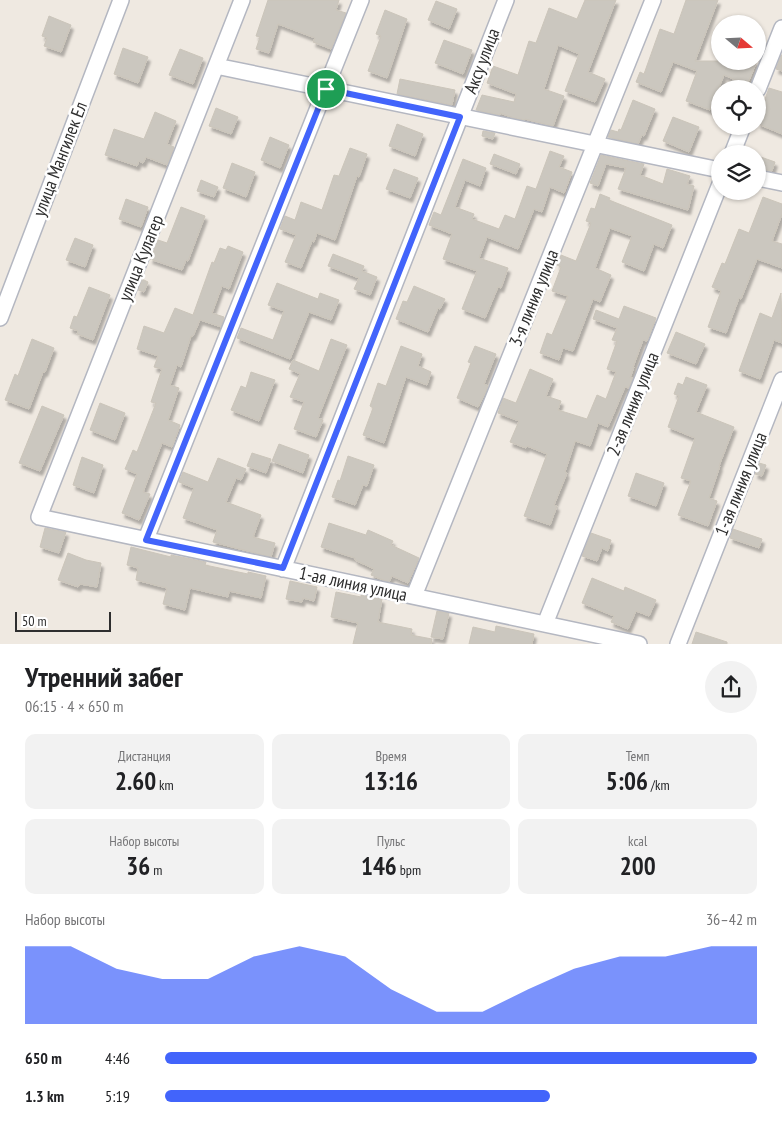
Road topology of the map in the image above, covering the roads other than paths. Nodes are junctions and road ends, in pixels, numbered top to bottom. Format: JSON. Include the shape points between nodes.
{"nodes":[{"id":1,"x":121,"y":0,"type":"edge"},
{"id":2,"x":242,"y":0,"type":"edge"},
{"id":3,"x":361,"y":0,"type":"edge"},
{"id":4,"x":506,"y":0,"type":"edge"},
{"id":5,"x":653,"y":0,"type":"edge"},
{"id":6,"x":782,"y":28,"type":"edge"},
{"id":7,"x":216,"y":66,"type":"junction"},
{"id":8,"x":762,"y":80,"type":"edge"},
{"id":9,"x":326,"y":89,"type":"junction"},
{"id":10,"x":460,"y":117,"type":"junction"},
{"id":11,"x":595,"y":144,"type":"junction"},
{"id":12,"x":711,"y":168,"type":"edge"},
{"id":13,"x":766,"y":180,"type":"edge"},
{"id":14,"x":782,"y":183,"type":"edge"},
{"id":15,"x":714,"y":200,"type":"edge"},
{"id":16,"x":0,"y":318,"type":"edge"},
{"id":17,"x":782,"y":380,"type":"edge"},
{"id":18,"x":39,"y":517,"type":"joint"},
{"id":19,"x":146,"y":540,"type":"junction"},
{"id":20,"x":283,"y":568,"type":"junction"},
{"id":21,"x":414,"y":596,"type":"junction"},
{"id":22,"x":545,"y":624,"type":"junction"},
{"id":23,"x":639,"y":644,"type":"edge"},
{"id":24,"x":678,"y":644,"type":"edge"}],
"edges":[{"from":1,"to":16,"type":"street","name":"улица Мангилек Ел"},
{"from":2,"to":7,"type":"street","name":"улица Кулагер"},
{"from":3,"to":9,"type":"street"},
{"from":4,"to":10,"type":"street","name":"Аксу улица"},
{"from":5,"to":11,"type":"street","name":"3-я линия улица"},
{"from":6,"to":8,"type":"street"},
{"from":7,"to":9,"type":"street"},
{"from":7,"to":18,"type":"street","name":"улица Кулагер"},
{"from":9,"to":10,"type":"street"},
{"from":9,"to":19,"type":"street"},
{"from":10,"to":11,"type":"street"},
{"from":10,"to":20,"type":"street","name":"Аксу улица"},
{"from":11,"to":12,"type":"street"},
{"from":11,"to":21,"type":"street","name":"3-я линия улица"},
{"from":13,"to":14,"type":"street"},
{"from":15,"to":22,"type":"street","name":"2-ая линия улица"},
{"from":17,"to":24,"type":"street","name":"1-ая линия улица"},
{"from":18,"to":19,"type":"street","name":"1-ая линия улица"},
{"from":19,"to":20,"type":"street","name":"1-ая линия улица"},
{"from":20,"to":21,"type":"street","name":"1-ая линия улица"},
{"from":21,"to":22,"type":"street","name":"1-ая линия улица"},
{"from":22,"to":23,"type":"street","name":"1-ая линия улица"}]}
